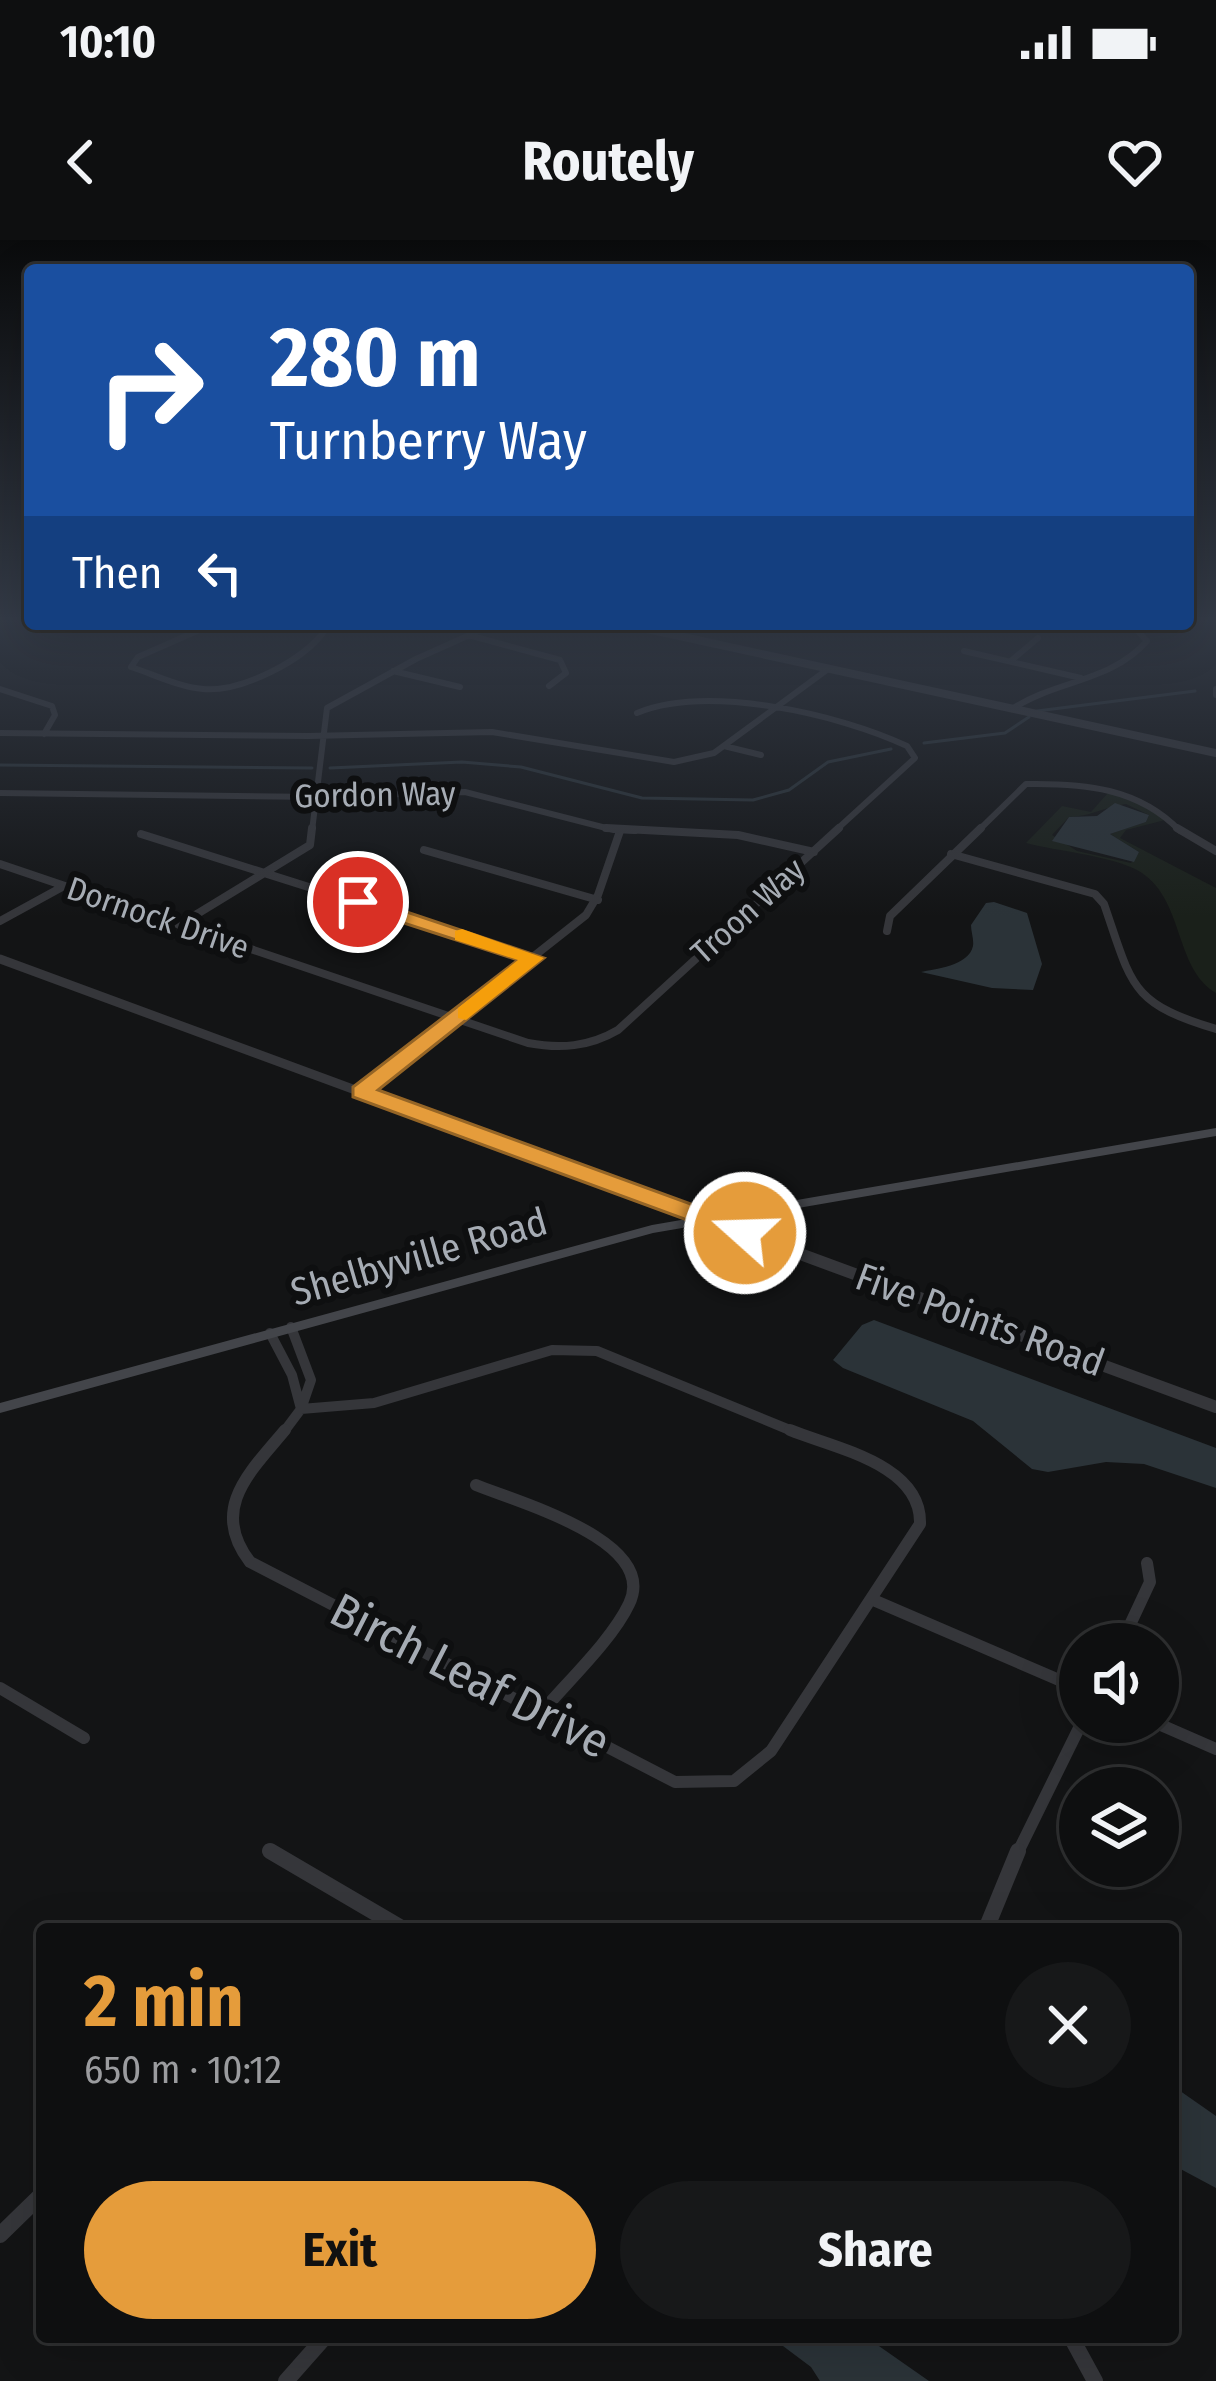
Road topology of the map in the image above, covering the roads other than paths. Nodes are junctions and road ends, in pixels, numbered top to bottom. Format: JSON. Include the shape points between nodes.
{"nodes":[{"id":1,"x":55,"y":717,"type":"edge"},
{"id":2,"x":325,"y":717,"type":"edge"},
{"id":3,"x":762,"y":717,"type":"edge"},
{"id":4,"x":799,"y":717,"type":"edge"},
{"id":5,"x":1048,"y":717,"type":"edge"},
{"id":6,"x":0,"y":734,"type":"edge"},
{"id":7,"x":44,"y":734,"type":"junction"},
{"id":8,"x":322,"y":736,"type":"junction"},
{"id":9,"x":724,"y":746,"type":"junction"},
{"id":10,"x":1216,"y":753,"type":"edge"},
{"id":11,"x":761,"y":755,"type":"dead end"},
{"id":12,"x":0,"y":793,"type":"edge"},
{"id":13,"x":317,"y":797,"type":"junction"},
{"id":14,"x":620,"y":831,"type":"junction"},
{"id":15,"x":141,"y":834,"type":"dead end"},
{"id":16,"x":424,"y":850,"type":"dead end"},
{"id":17,"x":1216,"y":851,"type":"edge"},
{"id":18,"x":814,"y":852,"type":"junction"},
{"id":19,"x":951,"y":854,"type":"junction"},
{"id":20,"x":0,"y":864,"type":"edge"},
{"id":21,"x":267,"y":873,"type":"junction"},
{"id":22,"x":64,"y":886,"type":"junction"},
{"id":23,"x":598,"y":901,"type":"junction"},
{"id":24,"x":0,"y":921,"type":"edge"},
{"id":25,"x":179,"y":925,"type":"junction"},
{"id":26,"x":887,"y":931,"type":"dead end"},
{"id":27,"x":0,"y":958,"type":"edge"},
{"id":28,"x":533,"y":958,"type":"junction"},
{"id":29,"x":458,"y":1020,"type":"junction"},
{"id":30,"x":1216,"y":1029,"type":"edge"},
{"id":31,"x":592,"y":1043,"type":"joint"},
{"id":32,"x":362,"y":1092,"type":"junction"},
{"id":33,"x":1216,"y":1132,"type":"edge"},
{"id":34,"x":704,"y":1218,"type":"junction"},
{"id":35,"x":290,"y":1327,"type":"junction"},
{"id":36,"x":270,"y":1333,"type":"junction"},
{"id":37,"x":299,"y":1407,"type":"junction"},
{"id":38,"x":1216,"y":1407,"type":"edge"},
{"id":39,"x":0,"y":1408,"type":"edge"},
{"id":40,"x":476,"y":1485,"type":"dead end"},
{"id":41,"x":1147,"y":1563,"type":"dead end"},
{"id":42,"x":871,"y":1599,"type":"junction"},
{"id":43,"x":1131,"y":1623,"type":"edge"},
{"id":44,"x":1059,"y":1680,"type":"edge"},
{"id":45,"x":0,"y":1688,"type":"edge"},
{"id":46,"x":541,"y":1713,"type":"junction"},
{"id":47,"x":1179,"y":1733,"type":"edge"},
{"id":48,"x":84,"y":1738,"type":"dead end"},
{"id":49,"x":1072,"y":1743,"type":"edge"},
{"id":50,"x":1216,"y":1749,"type":"edge"},
{"id":51,"x":270,"y":1851,"type":"dead end"},
{"id":52,"x":393,"y":1923,"type":"edge"},
{"id":53,"x":988,"y":1923,"type":"edge"},
{"id":54,"x":36,"y":2200,"type":"edge"},
{"id":55,"x":0,"y":2235,"type":"edge"},
{"id":56,"x":320,"y":2343,"type":"edge"},
{"id":57,"x":1074,"y":2343,"type":"edge"},
{"id":58,"x":286,"y":2381,"type":"edge"},
{"id":59,"x":1095,"y":2381,"type":"edge"}],
"edges":[{"from":1,"to":7,"type":"street"},
{"from":2,"to":8,"type":"street"},
{"from":3,"to":9,"type":"street"},
{"from":4,"to":18,"type":"street","name":"Troon Way","via":[[901,742],[915,754]]},
{"from":5,"to":10,"type":"street"},
{"from":6,"to":7,"type":"street"},
{"from":7,"to":8,"type":"street"},
{"from":8,"to":9,"type":"street","via":[[506,733],[649,761],[692,760]]},
{"from":8,"to":13,"type":"street"},
{"from":9,"to":11,"type":"street"},
{"from":12,"to":13,"type":"street","name":"Gordon Way"},
{"from":13,"to":14,"type":"street","name":"Gordon Way","via":[[468,792]]},
{"from":13,"to":21,"type":"street","via":[[310,845]]},
{"from":14,"to":18,"type":"street","name":"Gordon Way","via":[[737,835]]},
{"from":14,"to":23,"type":"street"},
{"from":15,"to":21,"type":"street"},
{"from":16,"to":23,"type":"street"},
{"from":17,"to":19,"type":"street","via":[[1184,835],[1150,802],[1036,778]]},
{"from":18,"to":31,"type":"street","name":"Troon Way","via":[[615,1032]]},
{"from":19,"to":26,"type":"street","via":[[890,916]]},
{"from":19,"to":30,"type":"street","via":[[1097,895],[1140,998],[1162,1014]]},
{"from":20,"to":22,"type":"street","name":"Dornock Drive"},
{"from":21,"to":25,"type":"street"},
{"from":21,"to":28,"type":"street"},
{"from":22,"to":24,"type":"street"},
{"from":22,"to":25,"type":"street","name":"Dornock Drive"},
{"from":23,"to":28,"type":"street"},
{"from":25,"to":29,"type":"street","name":"Dornock Drive"},
{"from":27,"to":32,"type":"street","name":"Five Points Road"},
{"from":28,"to":29,"type":"street"},
{"from":29,"to":31,"type":"street","name":"Dornock Drive","via":[[540,1046]]},
{"from":29,"to":32,"type":"street"},
{"from":32,"to":34,"type":"street","name":"Five Points Road"},
{"from":33,"to":34,"type":"main road","name":"Shelbyville Road"},
{"from":34,"to":35,"type":"main road","name":"Shelbyville Road"},
{"from":34,"to":38,"type":"street","name":"Five Points Road"},
{"from":35,"to":36,"type":"main road","name":"Shelbyville Road"},
{"from":35,"to":37,"type":"street","via":[[313,1388]]},
{"from":36,"to":37,"type":"street"},
{"from":36,"to":39,"type":"main road","name":"Shelbyville Road"},
{"from":37,"to":42,"type":"street","name":"Birch Leaf Drive","via":[[374,1403],[552,1350],[597,1351],[904,1481],[917,1498],[920,1524]]},
{"from":37,"to":46,"type":"street","name":"Birch Leaf Drive","via":[[235,1496],[231,1532],[240,1552]]},
{"from":40,"to":46,"type":"street","via":[[612,1546],[632,1569],[627,1609]]},
{"from":41,"to":43,"type":"street","via":[[1150,1582]]},
{"from":42,"to":44,"type":"street"},
{"from":42,"to":46,"type":"street","name":"Birch Leaf Drive","via":[[771,1751],[734,1781],[675,1781]]},
{"from":45,"to":48,"type":"street"},
{"from":47,"to":50,"type":"street"},
{"from":49,"to":53,"type":"street"},
{"from":51,"to":52,"type":"street"},
{"from":54,"to":55,"type":"street"},
{"from":56,"to":58,"type":"street"},
{"from":57,"to":59,"type":"street"}]}
